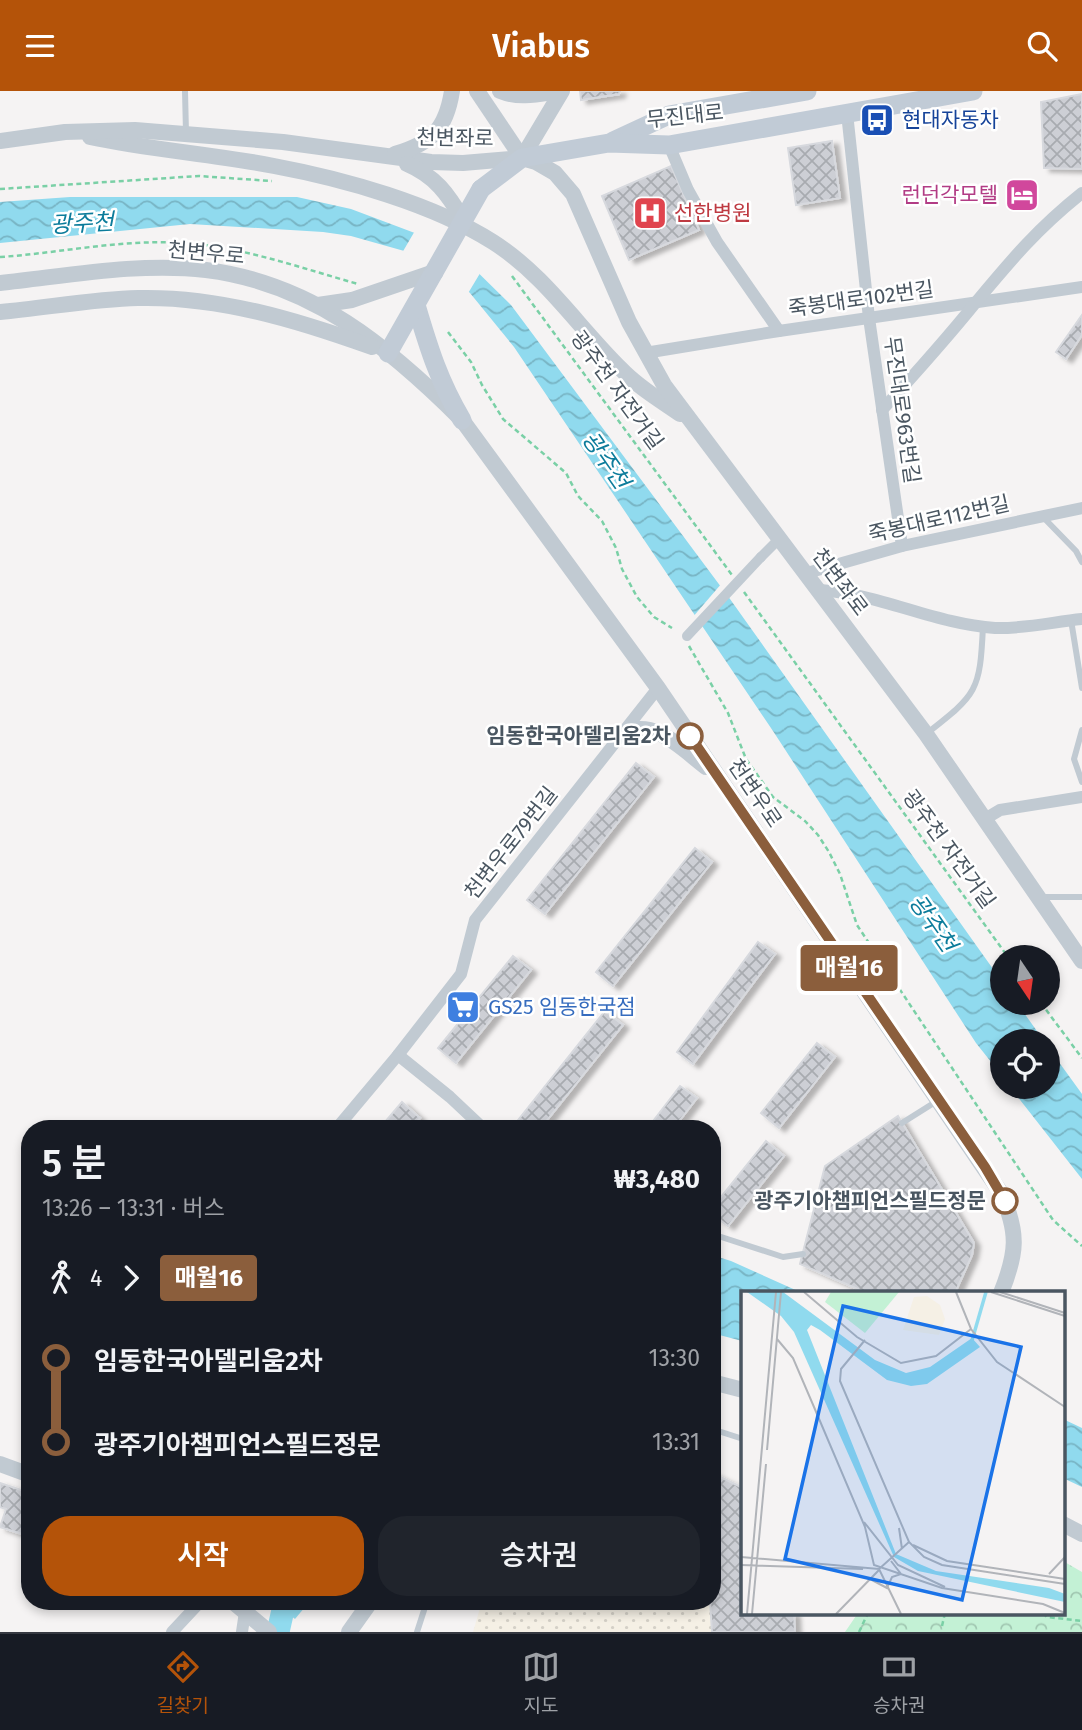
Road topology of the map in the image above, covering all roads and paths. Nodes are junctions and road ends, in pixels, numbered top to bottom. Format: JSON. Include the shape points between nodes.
{"nodes":[{"id":1,"x":186,"y":91,"type":"edge"},
{"id":2,"x":452,"y":91,"type":"edge"},
{"id":3,"x":477,"y":91,"type":"edge"},
{"id":4,"x":500,"y":91,"type":"edge"},
{"id":5,"x":561,"y":91,"type":"edge"},
{"id":6,"x":807,"y":91,"type":"edge"},
{"id":7,"x":973,"y":91,"type":"edge"},
{"id":8,"x":847,"y":113,"type":"junction"},
{"id":9,"x":65,"y":132,"type":"junction"},
{"id":10,"x":186,"y":133,"type":"junction"},
{"id":11,"x":0,"y":141,"type":"edge"},
{"id":12,"x":609,"y":143,"type":"junction"},
{"id":13,"x":668,"y":145,"type":"junction"},
{"id":14,"x":389,"y":156,"type":"junction"},
{"id":15,"x":522,"y":158,"type":"junction"},
{"id":16,"x":278,"y":182,"type":"dead end"},
{"id":17,"x":0,"y":189,"type":"edge"},
{"id":18,"x":1082,"y":193,"type":"edge"},
{"id":19,"x":463,"y":220,"type":"junction"},
{"id":20,"x":433,"y":272,"type":"junction"},
{"id":21,"x":510,"y":273,"type":"dead end"},
{"id":22,"x":0,"y":283,"type":"edge"},
{"id":23,"x":1082,"y":287,"type":"edge"},
{"id":24,"x":977,"y":302,"type":"junction"},
{"id":25,"x":318,"y":305,"type":"junction"},
{"id":26,"x":416,"y":305,"type":"junction"},
{"id":27,"x":0,"y":312,"type":"edge"},
{"id":28,"x":869,"y":318,"type":"junction"},
{"id":29,"x":779,"y":331,"type":"junction"},
{"id":30,"x":448,"y":332,"type":"dead end"},
{"id":31,"x":388,"y":352,"type":"junction"},
{"id":32,"x":645,"y":353,"type":"junction"},
{"id":33,"x":882,"y":410,"type":"junction"},
{"id":34,"x":462,"y":420,"type":"junction"},
{"id":35,"x":694,"y":423,"type":"junction"},
{"id":36,"x":1082,"y":508,"type":"edge"},
{"id":37,"x":1041,"y":516,"type":"junction"},
{"id":38,"x":780,"y":537,"type":"junction"},
{"id":39,"x":902,"y":545,"type":"junction"},
{"id":40,"x":1082,"y":562,"type":"edge"},
{"id":41,"x":807,"y":573,"type":"junction"},
{"id":42,"x":735,"y":579,"type":"dead end"},
{"id":43,"x":743,"y":590,"type":"dead end"},
{"id":44,"x":820,"y":590,"type":"junction"},
{"id":45,"x":1077,"y":619,"type":"edge"},
{"id":46,"x":983,"y":626,"type":"junction"},
{"id":47,"x":672,"y":628,"type":"dead end"},
{"id":48,"x":688,"y":640,"type":"joint"},
{"id":49,"x":658,"y":688,"type":"junction"},
{"id":50,"x":1082,"y":688,"type":"edge"},
{"id":51,"x":1082,"y":730,"type":"edge"},
{"id":52,"x":623,"y":733,"type":"junction"},
{"id":53,"x":926,"y":734,"type":"junction"},
{"id":54,"x":718,"y":776,"type":"junction"},
{"id":55,"x":1082,"y":782,"type":"edge"},
{"id":56,"x":1082,"y":797,"type":"edge"},
{"id":57,"x":985,"y":819,"type":"junction"},
{"id":58,"x":1038,"y":897,"type":"junction"},
{"id":59,"x":1082,"y":897,"type":"edge"},
{"id":60,"x":1000,"y":945,"type":"edge"},
{"id":61,"x":1082,"y":961,"type":"edge"},
{"id":62,"x":1050,"y":1015,"type":"edge"},
{"id":63,"x":398,"y":1055,"type":"junction"},
{"id":64,"x":1082,"y":1058,"type":"edge"},
{"id":65,"x":939,"y":1100,"type":"junction"},
{"id":66,"x":344,"y":1120,"type":"edge"},
{"id":67,"x":474,"y":1120,"type":"edge"},
{"id":68,"x":902,"y":1123,"type":"dead end"},
{"id":69,"x":721,"y":1237,"type":"edge"},
{"id":70,"x":1082,"y":1246,"type":"edge"},
{"id":71,"x":803,"y":1254,"type":"dead end"},
{"id":72,"x":1002,"y":1291,"type":"edge"},
{"id":73,"x":721,"y":1385,"type":"edge"},
{"id":74,"x":741,"y":1390,"type":"edge"},
{"id":75,"x":721,"y":1432,"type":"edge"},
{"id":76,"x":741,"y":1438,"type":"edge"},
{"id":77,"x":0,"y":1464,"type":"edge"},
{"id":78,"x":21,"y":1472,"type":"edge"},
{"id":79,"x":1064,"y":1525,"type":"edge"},
{"id":80,"x":1082,"y":1534,"type":"edge"},
{"id":81,"x":193,"y":1610,"type":"edge"},
{"id":82,"x":243,"y":1610,"type":"edge"},
{"id":83,"x":365,"y":1610,"type":"edge"},
{"id":84,"x":424,"y":1610,"type":"edge"},
{"id":85,"x":245,"y":1612,"type":"junction"},
{"id":86,"x":867,"y":1615,"type":"edge"},
{"id":87,"x":945,"y":1615,"type":"edge"},
{"id":88,"x":1045,"y":1615,"type":"edge"},
{"id":89,"x":1082,"y":1621,"type":"edge"},
{"id":90,"x":942,"y":1626,"type":"dead end"},
{"id":91,"x":172,"y":1632,"type":"edge"},
{"id":92,"x":242,"y":1632,"type":"edge"},
{"id":93,"x":269,"y":1632,"type":"edge"},
{"id":94,"x":349,"y":1632,"type":"edge"},
{"id":95,"x":417,"y":1632,"type":"edge"},
{"id":96,"x":859,"y":1632,"type":"edge"}],
"edges":[{"from":1,"to":10,"type":"lane"},
{"from":2,"to":14,"type":"street","via":[[439,130],[426,141]]},
{"from":3,"to":15,"type":"street"},
{"from":4,"to":5,"type":"street","via":[[531,96]]},
{"from":5,"to":15,"type":"street"},
{"from":6,"to":12,"type":"main road","name":"무진대로","via":[[669,115]]},
{"from":7,"to":8,"type":"main road","name":"무진대로"},
{"from":8,"to":13,"type":"main road","name":"무진대로"},
{"from":8,"to":28,"type":"street","name":"무진대로963번길"},
{"from":9,"to":10,"type":"street","name":"천변좌로"},
{"from":9,"to":11,"type":"street","name":"천변좌로"},
{"from":9,"to":35,"type":"street","name":"천변좌로","via":[[273,165],[421,207],[492,242],[520,262],[548,286],[623,372]]},
{"from":10,"to":14,"type":"street","name":"천변좌로"},
{"from":12,"to":13,"type":"main road","name":"무진대로"},
{"from":12,"to":15,"type":"main road","name":"무진대로"},
{"from":13,"to":29,"type":"street","via":[[711,233]]},
{"from":14,"to":15,"type":"street","name":"천변좌로","via":[[463,163]]},
{"from":14,"to":19,"type":"street","via":[[438,182]]},
{"from":15,"to":19,"type":"main road","name":"무진대로","bridge":true,"via":[[481,189]]},
{"from":15,"to":32,"type":"street","name":"천변좌로","via":[[555,173],[573,194]]},
{"from":16,"to":17,"type":"path","via":[[199,176]]},
{"from":18,"to":24,"type":"street","via":[[1029,239]]},
{"from":19,"to":20,"type":"main road","bridge":true},
{"from":20,"to":25,"type":"street","via":[[352,300]]},
{"from":20,"to":26,"type":"main road"},
{"from":21,"to":42,"type":"path","name":"광주천 자전거길"},
{"from":22,"to":25,"type":"street","name":"천변우로","via":[[163,268],[204,270],[251,278]]},
{"from":23,"to":24,"type":"street","name":"죽봉대로102번길"},
{"from":24,"to":28,"type":"street","name":"죽봉대로102번길"},
{"from":24,"to":33,"type":"street"},
{"from":25,"to":31,"type":"street","name":"천변우로"},
{"from":26,"to":31,"type":"main road"},
{"from":26,"to":34,"type":"main road","via":[[443,388]]},
{"from":27,"to":31,"type":"street","name":"천변우로","via":[[105,300],[190,300],[274,316]]},
{"from":28,"to":29,"type":"street","name":"죽봉대로102번길"},
{"from":28,"to":33,"type":"street","name":"무진대로963번길"},
{"from":29,"to":32,"type":"street","name":"죽봉대로102번길"},
{"from":30,"to":47,"type":"path","via":[[503,419],[566,473],[578,496],[602,521],[625,576],[644,606]]},
{"from":31,"to":34,"type":"street","name":"천변우로"},
{"from":32,"to":35,"type":"street","name":"천변좌로"},
{"from":33,"to":39,"type":"street","name":"무진대로963번길"},
{"from":34,"to":49,"type":"street","name":"천변우로"},
{"from":35,"to":38,"type":"street","name":"천변좌로"},
{"from":36,"to":37,"type":"street","name":"죽봉대로112번길"},
{"from":37,"to":39,"type":"street","name":"죽봉대로112번길"},
{"from":37,"to":40,"type":"lane"},
{"from":38,"to":41,"type":"street","name":"천변좌로"},
{"from":38,"to":48,"type":"street","bridge":true},
{"from":39,"to":41,"type":"street","name":"죽봉대로112번길"},
{"from":41,"to":44,"type":"street","name":"천변좌로"},
{"from":43,"to":60,"type":"path","name":"광주천 자전거길"},
{"from":44,"to":46,"type":"street","via":[[850,592]]},
{"from":44,"to":53,"type":"street","name":"천변좌로"},
{"from":45,"to":46,"type":"street","via":[[1024,627]]},
{"from":45,"to":50,"type":"lane"},
{"from":46,"to":53,"type":"lane","via":[[975,689]]},
{"from":48,"to":70,"type":"path","via":[[728,713],[746,759],[773,797],[818,835],[840,874],[857,925],[1053,1220]]},
{"from":49,"to":52,"type":"street","name":"천변우로79번길"},
{"from":49,"to":54,"type":"street","name":"천변우로"},
{"from":51,"to":55,"type":"lane","via":[[1074,759]]},
{"from":52,"to":54,"type":"street","via":[[640,728],[656,732]]},
{"from":52,"to":63,"type":"street","name":"천변우로79번길","via":[[475,920],[461,974]]},
{"from":53,"to":57,"type":"street","name":"천변좌로"},
{"from":54,"to":65,"type":"street","name":"천변우로"},
{"from":56,"to":57,"type":"street","via":[[1000,810]]},
{"from":57,"to":58,"type":"street","name":"천변좌로"},
{"from":58,"to":59,"type":"lane"},
{"from":58,"to":61,"type":"street","name":"천변좌로"},
{"from":62,"to":64,"type":"path"},
{"from":63,"to":66,"type":"street","name":"천변우로79번길"},
{"from":63,"to":67,"type":"street"},
{"from":65,"to":68,"type":"lane"},
{"from":65,"to":72,"type":"street","name":"천변우로","via":[[1010,1213],[1015,1251]]},
{"from":69,"to":71,"type":"lane","via":[[783,1257]]},
{"from":73,"to":74,"type":"street"},
{"from":75,"to":76,"type":"lane"},
{"from":77,"to":78,"type":"street"},
{"from":79,"to":80,"type":"street"},
{"from":81,"to":91,"type":"street"},
{"from":82,"to":85,"type":"street"},
{"from":83,"to":94,"type":"street"},
{"from":84,"to":95,"type":"lane"},
{"from":85,"to":92,"type":"street"},
{"from":85,"to":93,"type":"street"},
{"from":86,"to":96,"type":"path"},
{"from":87,"to":90,"type":"path"},
{"from":88,"to":89,"type":"path"}]}
